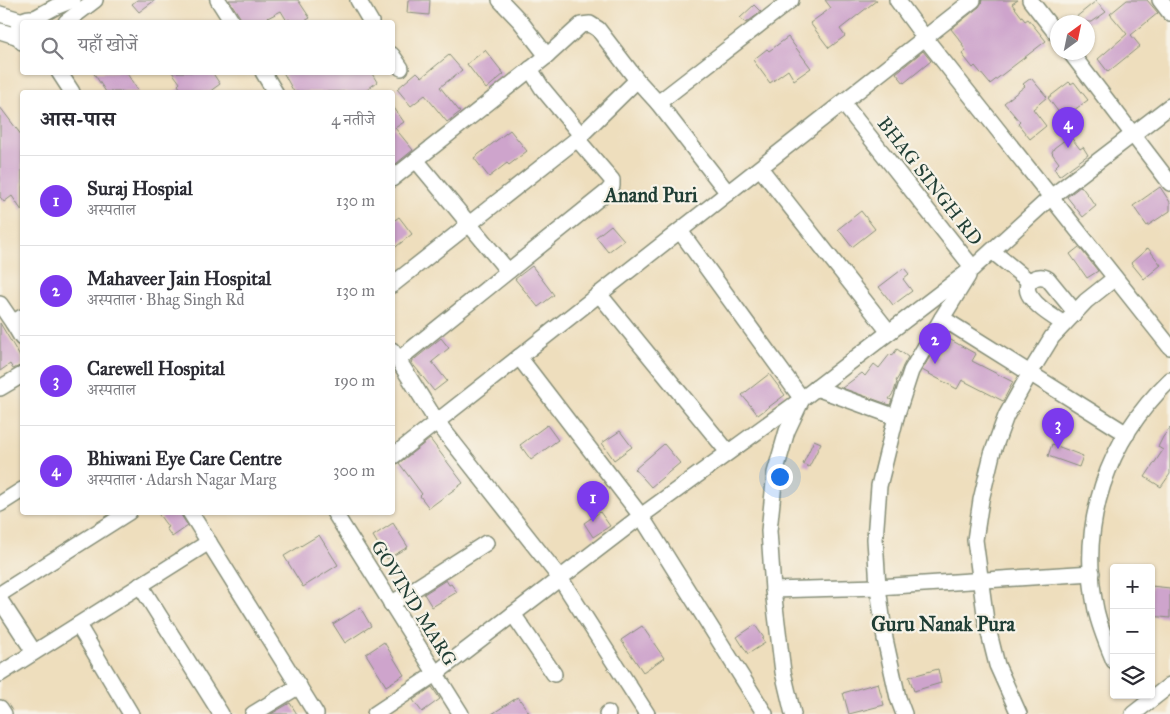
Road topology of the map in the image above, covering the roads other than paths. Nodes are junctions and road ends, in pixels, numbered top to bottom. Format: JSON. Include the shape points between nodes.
{"nodes":[{"id":1,"x":73,"y":0,"type":"edge"},
{"id":2,"x":95,"y":0,"type":"edge"},
{"id":3,"x":218,"y":0,"type":"edge"},
{"id":4,"x":358,"y":0,"type":"edge"},
{"id":5,"x":500,"y":0,"type":"edge"},
{"id":6,"x":791,"y":0,"type":"edge"},
{"id":7,"x":897,"y":0,"type":"edge"},
{"id":8,"x":974,"y":0,"type":"edge"},
{"id":9,"x":1030,"y":0,"type":"edge"},
{"id":10,"x":1160,"y":0,"type":"edge"},
{"id":11,"x":1170,"y":12,"type":"edge"},
{"id":12,"x":0,"y":14,"type":"edge"},
{"id":13,"x":33,"y":20,"type":"edge"},
{"id":14,"x":69,"y":20,"type":"edge"},
{"id":15,"x":231,"y":20,"type":"edge"},
{"id":16,"x":370,"y":20,"type":"edge"},
{"id":17,"x":1050,"y":26,"type":"edge"},
{"id":18,"x":20,"y":27,"type":"edge"},
{"id":19,"x":10,"y":36,"type":"edge"},
{"id":20,"x":925,"y":38,"type":"junction"},
{"id":21,"x":547,"y":56,"type":"junction"},
{"id":22,"x":1076,"y":60,"type":"edge"},
{"id":23,"x":530,"y":69,"type":"junction"},
{"id":24,"x":61,"y":75,"type":"edge"},
{"id":25,"x":265,"y":75,"type":"edge"},
{"id":26,"x":636,"y":80,"type":"junction"},
{"id":27,"x":71,"y":90,"type":"edge"},
{"id":28,"x":275,"y":90,"type":"edge"},
{"id":29,"x":658,"y":103,"type":"junction"},
{"id":30,"x":843,"y":103,"type":"junction"},
{"id":31,"x":1170,"y":106,"type":"edge"},
{"id":32,"x":1134,"y":135,"type":"junction"},
{"id":33,"x":579,"y":137,"type":"junction"},
{"id":34,"x":416,"y":160,"type":"junction"},
{"id":35,"x":760,"y":168,"type":"junction"},
{"id":36,"x":395,"y":177,"type":"edge"},
{"id":37,"x":1170,"y":183,"type":"edge"},
{"id":38,"x":728,"y":193,"type":"junction"},
{"id":39,"x":1051,"y":197,"type":"junction"},
{"id":40,"x":469,"y":224,"type":"junction"},
{"id":41,"x":680,"y":231,"type":"junction"},
{"id":42,"x":992,"y":250,"type":"junction"},
{"id":43,"x":973,"y":268,"type":"junction"},
{"id":44,"x":508,"y":271,"type":"junction"},
{"id":45,"x":1115,"y":278,"type":"junction"},
{"id":46,"x":1030,"y":282,"type":"junction"},
{"id":47,"x":395,"y":283,"type":"edge"},
{"id":48,"x":599,"y":294,"type":"junction"},
{"id":49,"x":0,"y":304,"type":"edge"},
{"id":50,"x":1076,"y":312,"type":"junction"},
{"id":51,"x":942,"y":318,"type":"junction"},
{"id":52,"x":18,"y":320,"type":"edge"},
{"id":53,"x":1064,"y":324,"type":"junction"},
{"id":54,"x":889,"y":332,"type":"junction"},
{"id":55,"x":1170,"y":347,"type":"edge"},
{"id":56,"x":395,"y":355,"type":"edge"},
{"id":57,"x":519,"y":357,"type":"junction"},
{"id":58,"x":1030,"y":373,"type":"junction"},
{"id":59,"x":20,"y":375,"type":"edge"},
{"id":60,"x":1170,"y":380,"type":"edge"},
{"id":61,"x":0,"y":388,"type":"edge"},
{"id":62,"x":816,"y":388,"type":"junction"},
{"id":63,"x":802,"y":399,"type":"junction"},
{"id":64,"x":896,"y":416,"type":"junction"},
{"id":65,"x":437,"y":422,"type":"junction"},
{"id":66,"x":1126,"y":434,"type":"junction"},
{"id":67,"x":728,"y":452,"type":"junction"},
{"id":68,"x":395,"y":455,"type":"edge"},
{"id":69,"x":20,"y":491,"type":"edge"},
{"id":70,"x":0,"y":504,"type":"edge"},
{"id":71,"x":124,"y":515,"type":"edge"},
{"id":72,"x":192,"y":515,"type":"edge"},
{"id":73,"x":336,"y":515,"type":"edge"},
{"id":74,"x":641,"y":516,"type":"junction"},
{"id":75,"x":209,"y":542,"type":"junction"},
{"id":76,"x":486,"y":543,"type":"dead end"},
{"id":77,"x":1092,"y":573,"type":"junction"},
{"id":78,"x":560,"y":578,"type":"junction"},
{"id":79,"x":980,"y":580,"type":"junction"},
{"id":80,"x":140,"y":586,"type":"junction"},
{"id":81,"x":878,"y":587,"type":"junction"},
{"id":82,"x":773,"y":590,"type":"junction"},
{"id":83,"x":0,"y":594,"type":"edge"},
{"id":84,"x":0,"y":600,"type":"edge"},
{"id":85,"x":391,"y":604,"type":"junction"},
{"id":86,"x":513,"y":614,"type":"junction"},
{"id":87,"x":78,"y":625,"type":"junction"},
{"id":88,"x":34,"y":652,"type":"junction"},
{"id":89,"x":1111,"y":654,"type":"edge"},
{"id":90,"x":0,"y":674,"type":"edge"},
{"id":91,"x":435,"y":674,"type":"junction"},
{"id":92,"x":554,"y":674,"type":"dead end"},
{"id":93,"x":1170,"y":685,"type":"edge"},
{"id":94,"x":299,"y":686,"type":"junction"},
{"id":95,"x":0,"y":708,"type":"edge"},
{"id":96,"x":1139,"y":708,"type":"edge"},
{"id":97,"x":4,"y":714,"type":"edge"},
{"id":98,"x":131,"y":714,"type":"edge"},
{"id":99,"x":221,"y":714,"type":"edge"},
{"id":100,"x":253,"y":714,"type":"edge"},
{"id":101,"x":316,"y":714,"type":"edge"},
{"id":102,"x":375,"y":714,"type":"edge"},
{"id":103,"x":461,"y":714,"type":"edge"},
{"id":104,"x":647,"y":714,"type":"edge"},
{"id":105,"x":766,"y":714,"type":"edge"},
{"id":106,"x":793,"y":714,"type":"edge"},
{"id":107,"x":904,"y":714,"type":"edge"},
{"id":108,"x":1019,"y":714,"type":"edge"}],
"edges":[{"from":1,"to":13,"type":"street"},
{"from":2,"to":14,"type":"street"},
{"from":3,"to":15,"type":"street"},
{"from":4,"to":16,"type":"street"},
{"from":5,"to":21,"type":"street"},
{"from":6,"to":29,"type":"street"},
{"from":7,"to":20,"type":"street"},
{"from":8,"to":20,"type":"street"},
{"from":9,"to":17,"type":"street"},
{"from":10,"to":11,"type":"street"},
{"from":12,"to":13,"type":"street"},
{"from":18,"to":19,"type":"street"},
{"from":20,"to":30,"type":"street"},
{"from":20,"to":39,"type":"street"},
{"from":21,"to":23,"type":"street"},
{"from":21,"to":26,"type":"street","via":[[581,25],[590,24],[598,29]]},
{"from":22,"to":32,"type":"street"},
{"from":23,"to":33,"type":"street"},
{"from":23,"to":34,"type":"street"},
{"from":24,"to":27,"type":"street"},
{"from":25,"to":28,"type":"street"},
{"from":26,"to":29,"type":"street"},
{"from":26,"to":33,"type":"street"},
{"from":29,"to":38,"type":"street"},
{"from":30,"to":35,"type":"street"},
{"from":30,"to":43,"type":"street","name":"BHAG SINGH RD"},
{"from":31,"to":32,"type":"street"},
{"from":32,"to":37,"type":"street"},
{"from":32,"to":39,"type":"street"},
{"from":33,"to":40,"type":"street"},
{"from":33,"to":44,"type":"street","via":[[612,180],[612,186]]},
{"from":34,"to":36,"type":"street"},
{"from":34,"to":40,"type":"street"},
{"from":35,"to":38,"type":"street"},
{"from":35,"to":54,"type":"street"},
{"from":38,"to":41,"type":"street"},
{"from":39,"to":42,"type":"street"},
{"from":39,"to":45,"type":"street"},
{"from":40,"to":44,"type":"street"},
{"from":40,"to":47,"type":"street"},
{"from":41,"to":48,"type":"street"},
{"from":41,"to":63,"type":"street"},
{"from":42,"to":43,"type":"street"},
{"from":42,"to":46,"type":"street"},
{"from":43,"to":51,"type":"street","name":"BHAG SINGH RD"},
{"from":43,"to":54,"type":"street"},
{"from":44,"to":56,"type":"street"},
{"from":45,"to":50,"type":"street"},
{"from":45,"to":55,"type":"street"},
{"from":46,"to":50,"type":"street","via":[[1039,276],[1048,279]]},
{"from":46,"to":53,"type":"street","via":[[1027,292],[1031,298]]},
{"from":48,"to":57,"type":"street"},
{"from":48,"to":67,"type":"street"},
{"from":49,"to":52,"type":"street"},
{"from":50,"to":53,"type":"street"},
{"from":51,"to":58,"type":"street"},
{"from":51,"to":64,"type":"street","name":"BHAG SINGH RD","via":[[911,371]]},
{"from":53,"to":58,"type":"street"},
{"from":54,"to":62,"type":"street"},
{"from":56,"to":65,"type":"street"},
{"from":57,"to":65,"type":"street"},
{"from":57,"to":74,"type":"street"},
{"from":58,"to":66,"type":"street"},
{"from":58,"to":79,"type":"street","via":[[1006,416],[992,454],[975,540]]},
{"from":59,"to":61,"type":"street"},
{"from":60,"to":66,"type":"street","via":[[1155,394]]},
{"from":62,"to":63,"type":"street"},
{"from":62,"to":64,"type":"street"},
{"from":63,"to":67,"type":"street"},
{"from":63,"to":82,"type":"street","via":[[787,431],[775,473],[769,531]]},
{"from":64,"to":81,"type":"street","name":"BHAG SINGH RD","via":[[879,486],[875,539]]},
{"from":65,"to":68,"type":"street"},
{"from":65,"to":78,"type":"street"},
{"from":66,"to":77,"type":"street","via":[[1104,481],[1095,516],[1091,543]]},
{"from":67,"to":74,"type":"street"},
{"from":69,"to":70,"type":"street"},
{"from":71,"to":83,"type":"street"},
{"from":72,"to":75,"type":"street"},
{"from":73,"to":85,"type":"street","name":"GOVIND MARG"},
{"from":74,"to":78,"type":"street"},
{"from":74,"to":105,"type":"street"},
{"from":75,"to":80,"type":"street"},
{"from":75,"to":94,"type":"street"},
{"from":76,"to":85,"type":"street"},
{"from":77,"to":79,"type":"street"},
{"from":77,"to":89,"type":"street","via":[[1096,610]]},
{"from":78,"to":86,"type":"street"},
{"from":78,"to":104,"type":"street"},
{"from":79,"to":81,"type":"street"},
{"from":79,"to":108,"type":"street","via":[[996,665]]},
{"from":80,"to":87,"type":"street"},
{"from":80,"to":99,"type":"street"},
{"from":81,"to":82,"type":"street"},
{"from":81,"to":107,"type":"street","name":"BHAG SINGH RD","via":[[885,640]]},
{"from":82,"to":106,"type":"street","via":[[783,672]]},
{"from":84,"to":88,"type":"street"},
{"from":85,"to":91,"type":"street","name":"GOVIND MARG"},
{"from":86,"to":91,"type":"street"},
{"from":86,"to":92,"type":"street"},
{"from":87,"to":88,"type":"street"},
{"from":87,"to":98,"type":"street"},
{"from":88,"to":90,"type":"street"},
{"from":91,"to":102,"type":"street"},
{"from":91,"to":103,"type":"street","name":"GOVIND MARG"},
{"from":93,"to":96,"type":"street"},
{"from":94,"to":100,"type":"street"},
{"from":94,"to":101,"type":"street"},
{"from":95,"to":97,"type":"street"}]}
